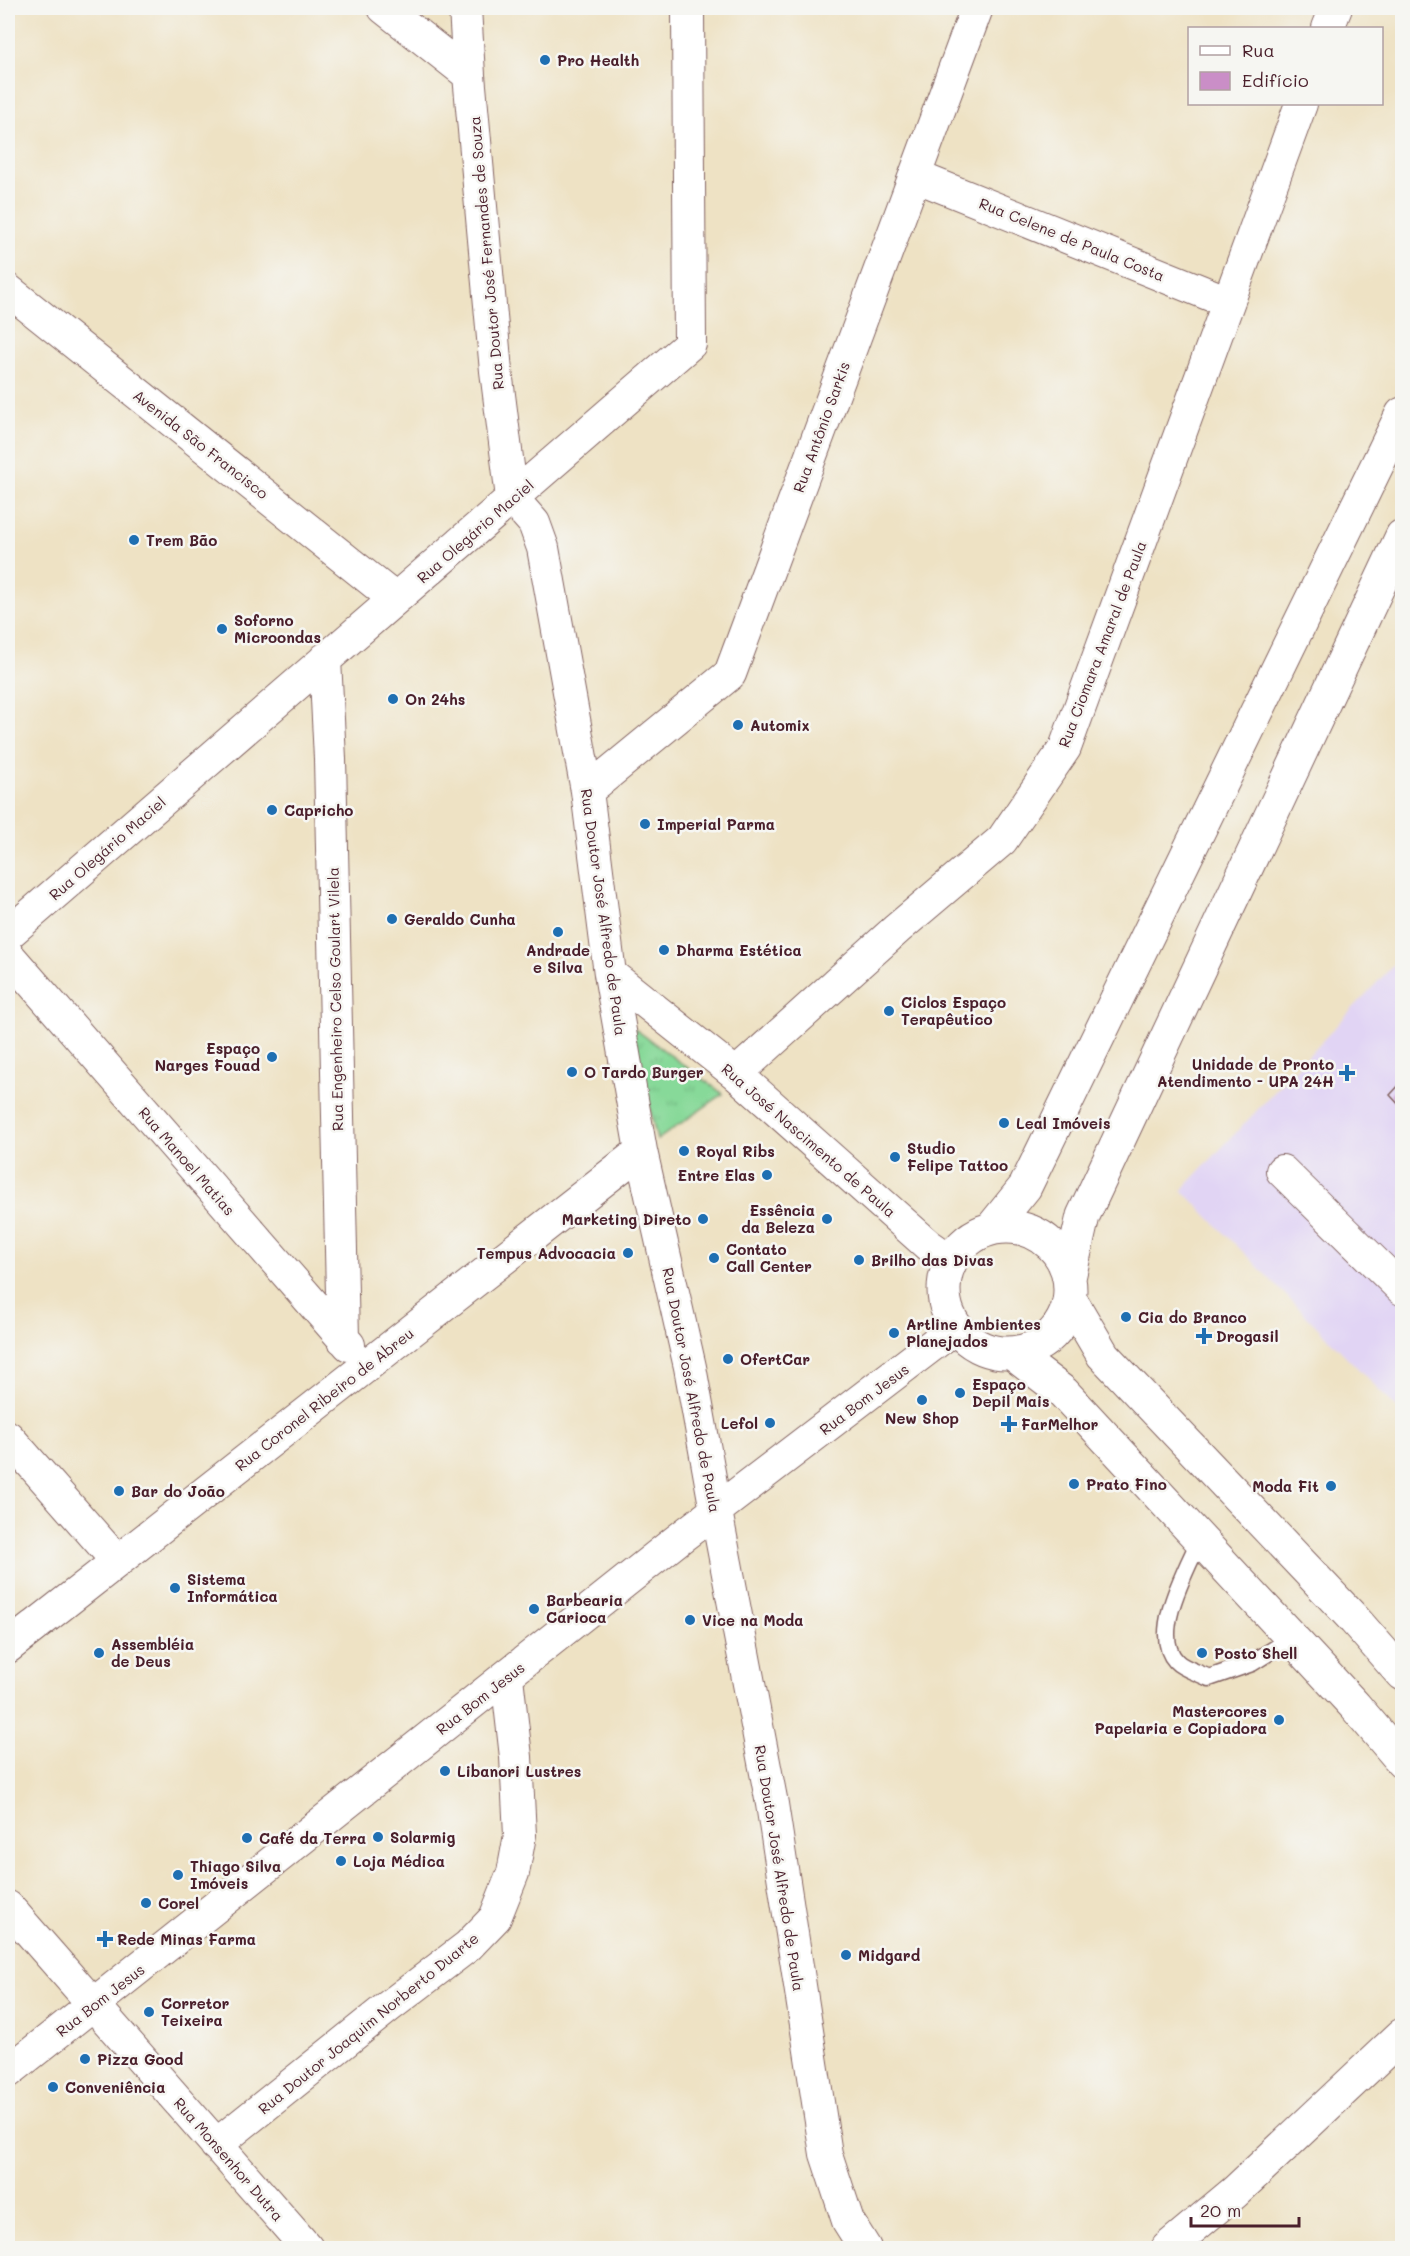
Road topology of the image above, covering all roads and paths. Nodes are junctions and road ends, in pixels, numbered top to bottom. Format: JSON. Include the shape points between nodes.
{"nodes":[{"id":1,"x":384,"y":8,"type":"edge"},
{"id":2,"x":465,"y":8,"type":"edge"},
{"id":3,"x":977,"y":8,"type":"edge"},
{"id":4,"x":1336,"y":8,"type":"edge"},
{"id":5,"x":688,"y":12,"type":"dead end"},
{"id":6,"x":1328,"y":27,"type":"edge"},
{"id":7,"x":469,"y":75,"type":"junction"},
{"id":8,"x":1301,"y":105,"type":"edge"},
{"id":9,"x":915,"y":176,"type":"junction"},
{"id":10,"x":8,"y":290,"type":"edge"},
{"id":11,"x":1228,"y":302,"type":"junction"},
{"id":12,"x":1402,"y":414,"type":"edge"},
{"id":13,"x":512,"y":498,"type":"junction"},
{"id":14,"x":1402,"y":537,"type":"edge"},
{"id":15,"x":395,"y":599,"type":"junction"},
{"id":16,"x":325,"y":659,"type":"junction"},
{"id":17,"x":587,"y":790,"type":"junction"},
{"id":18,"x":8,"y":934,"type":"edge"},
{"id":19,"x":8,"y":956,"type":"edge"},
{"id":20,"x":610,"y":974,"type":"junction"},
{"id":21,"x":736,"y":1074,"type":"junction"},
{"id":22,"x":641,"y":1151,"type":"junction"},
{"id":23,"x":1282,"y":1171,"type":"dead end"},
{"id":24,"x":991,"y":1229,"type":"junction"},
{"id":25,"x":951,"y":1261,"type":"junction"},
{"id":26,"x":1070,"y":1288,"type":"junction"},
{"id":27,"x":1402,"y":1289,"type":"edge"},
{"id":28,"x":956,"y":1328,"type":"junction"},
{"id":29,"x":343,"y":1340,"type":"junction"},
{"id":30,"x":1012,"y":1353,"type":"junction"},
{"id":31,"x":367,"y":1366,"type":"junction"},
{"id":32,"x":8,"y":1437,"type":"edge"},
{"id":33,"x":716,"y":1511,"type":"junction"},
{"id":34,"x":1200,"y":1539,"type":"junction"},
{"id":35,"x":117,"y":1561,"type":"junction"},
{"id":36,"x":1292,"y":1638,"type":"junction"},
{"id":37,"x":8,"y":1647,"type":"edge"},
{"id":38,"x":1402,"y":1674,"type":"edge"},
{"id":39,"x":507,"y":1677,"type":"junction"},
{"id":40,"x":1402,"y":1761,"type":"edge"},
{"id":41,"x":8,"y":1908,"type":"edge"},
{"id":42,"x":93,"y":2005,"type":"junction"},
{"id":43,"x":1402,"y":2035,"type":"edge"},
{"id":44,"x":8,"y":2072,"type":"edge"},
{"id":45,"x":216,"y":2145,"type":"junction"},
{"id":46,"x":307,"y":2248,"type":"edge"},
{"id":47,"x":865,"y":2248,"type":"edge"},
{"id":48,"x":1168,"y":2248,"type":"edge"}],
"edges":[{"from":1,"to":7,"type":"street"},
{"from":2,"to":7,"type":"street","name":"Rua Doutor José Fernandes de Souza"},
{"from":3,"to":9,"type":"street","name":"Rua Antônio Sarkis"},
{"from":4,"to":6,"type":"street"},
{"from":5,"to":13,"type":"street","name":"Rua Olegário Maciel","via":[[690,344]]},
{"from":7,"to":13,"type":"street","name":"Rua Doutor José Fernandes de Souza","via":[[496,371]]},
{"from":8,"to":11,"type":"street","name":"Rua Ciomara Amaral de Paula"},
{"from":9,"to":11,"type":"street","name":"Rua Celene de Paula Costa"},
{"from":9,"to":17,"type":"street","name":"Rua Antônio Sarkis","via":[[730,674]]},
{"from":10,"to":15,"type":"street","name":"Avenida São Francisco"},
{"from":11,"to":21,"type":"street","name":"Rua Ciomara Amaral de Paula","via":[[1065,748],[1002,840]]},
{"from":12,"to":24,"type":"street","via":[[1025,1187]]},
{"from":13,"to":15,"type":"street","name":"Rua Olegário Maciel"},
{"from":13,"to":17,"type":"street","name":"Rua Doutor José Alfredo de Paula","via":[[534,523],[543,548]]},
{"from":14,"to":26,"type":"street","via":[[1083,1216]]},
{"from":15,"to":16,"type":"street","name":"Rua Olegário Maciel"},
{"from":16,"to":18,"type":"street","name":"Rua Olegário Maciel"},
{"from":16,"to":29,"type":"street","name":"Rua Engenheiro Celso Goulart Vilela"},
{"from":17,"to":20,"type":"street","name":"Rua Doutor José Alfredo de Paula"},
{"from":19,"to":29,"type":"street","name":"Rua Manoel Matias"},
{"from":20,"to":21,"type":"street","name":"Rua José Nascimento de Paula"},
{"from":20,"to":22,"type":"street","name":"Rua Doutor José Alfredo de Paula"},
{"from":21,"to":25,"type":"street","name":"Rua José Nascimento de Paula","via":[[928,1245]]},
{"from":22,"to":31,"type":"street","name":"Rua Coronel Ribeiro de Abreu"},
{"from":22,"to":33,"type":"street","name":"Rua Doutor José Alfredo de Paula","via":[[690,1366]]},
{"from":23,"to":27,"type":"street"},
{"from":24,"to":25,"type":"street","via":[[961,1246]]},
{"from":24,"to":26,"type":"street","via":[[1012,1227],[1032,1231],[1049,1242],[1062,1258]]},
{"from":25,"to":28,"type":"street","via":[[944,1295]]},
{"from":26,"to":30,"type":"street","via":[[1064,1318],[1051,1336]]},
{"from":26,"to":38,"type":"street","via":[[1103,1354]]},
{"from":28,"to":30,"type":"street","via":[[972,1342]]},
{"from":28,"to":33,"type":"street","name":"Rua Bom Jesus"},
{"from":29,"to":31,"type":"street","name":"Rua Manoel Matias"},
{"from":30,"to":34,"type":"street","via":[[1063,1392]]},
{"from":31,"to":35,"type":"street","name":"Rua Coronel Ribeiro de Abreu"},
{"from":32,"to":35,"type":"street"},
{"from":33,"to":39,"type":"street","name":"Rua Bom Jesus"},
{"from":33,"to":47,"type":"street","name":"Rua Doutor José Alfredo de Paula","via":[[772,1804],[826,2154],[848,2222]]},
{"from":34,"to":36,"type":"street"},
{"from":34,"to":36,"type":"lane","via":[[1168,1617],[1166,1641],[1176,1662],[1209,1678],[1252,1663]]},
{"from":35,"to":37,"type":"street","name":"Rua Coronel Ribeiro de Abreu"},
{"from":36,"to":40,"type":"street"},
{"from":39,"to":42,"type":"street","name":"Rua Bom Jesus"},
{"from":39,"to":45,"type":"street","name":"Rua Doutor Joaquim Norberto Duarte","via":[[520,1836],[513,1873],[495,1918],[468,1946]]},
{"from":41,"to":42,"type":"street","name":"Rua Monsenhor Dutra"},
{"from":42,"to":44,"type":"street","name":"Rua Bom Jesus"},
{"from":42,"to":45,"type":"street","name":"Rua Monsenhor Dutra"},
{"from":43,"to":48,"type":"street","via":[[1235,2192]]},
{"from":45,"to":46,"type":"street","name":"Rua Monsenhor Dutra"}]}
